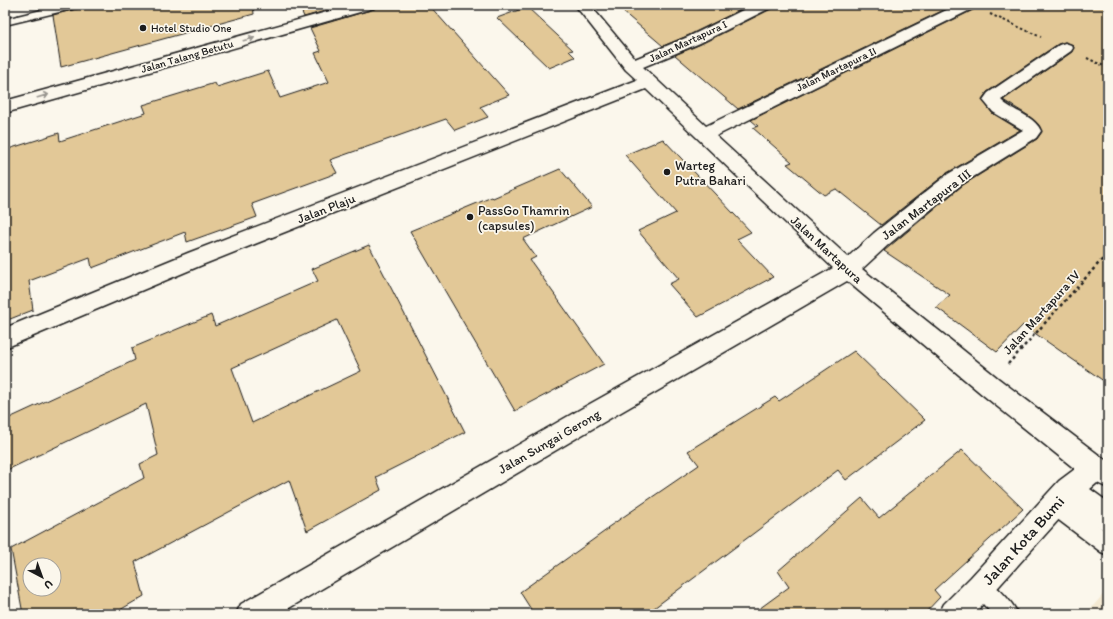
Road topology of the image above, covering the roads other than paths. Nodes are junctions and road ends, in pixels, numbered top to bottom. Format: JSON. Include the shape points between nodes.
{"nodes":[{"id":1,"x":52,"y":5,"type":"edge"},
{"id":2,"x":76,"y":5,"type":"edge"},
{"id":3,"x":368,"y":5,"type":"edge"},
{"id":4,"x":582,"y":5,"type":"edge"},
{"id":5,"x":765,"y":5,"type":"edge"},
{"id":6,"x":969,"y":5,"type":"edge"},
{"id":7,"x":5,"y":16,"type":"edge"},
{"id":8,"x":5,"y":22,"type":"edge"},
{"id":9,"x":1065,"y":48,"type":"dead end"},
{"id":10,"x":632,"y":66,"type":"junction"},
{"id":11,"x":648,"y":82,"type":"junction"},
{"id":12,"x":5,"y":107,"type":"edge"},
{"id":13,"x":704,"y":134,"type":"junction"},
{"id":14,"x":848,"y":270,"type":"junction"},
{"id":15,"x":5,"y":338,"type":"edge"},
{"id":16,"x":1101,"y":472,"type":"edge"},
{"id":17,"x":1061,"y":497,"type":"junction"},
{"id":18,"x":1108,"y":518,"type":"edge"},
{"id":19,"x":1108,"y":545,"type":"edge"},
{"id":20,"x":981,"y":587,"type":"junction"},
{"id":21,"x":251,"y":614,"type":"edge"},
{"id":22,"x":954,"y":614,"type":"edge"},
{"id":23,"x":1008,"y":614,"type":"edge"}],
"edges":[{"from":1,"to":7,"type":"lane"},
{"from":2,"to":8,"type":"lane"},
{"from":12,"to":3,"type":"street","name":"Jalan Talang Betutu","one_way":true},
{"from":4,"to":10,"type":"street","name":"Jalan Martapura"},
{"from":5,"to":10,"type":"street","name":"Jalan Martapura I","via":[[694,40]]},
{"from":6,"to":13,"type":"street","name":"Jalan Martapura II"},
{"from":9,"to":14,"type":"street","name":"Jalan Martapura III","via":[[994,96],[992,100],[1001,110],[1030,126],[1032,132],[955,179],[881,239]]},
{"from":10,"to":11,"type":"street","name":"Jalan Martapura"},
{"from":11,"to":13,"type":"street","name":"Jalan Martapura"},
{"from":11,"to":15,"type":"street","name":"Jalan Plaju","via":[[194,260]]},
{"from":13,"to":14,"type":"street","name":"Jalan Martapura"},
{"from":14,"to":16,"type":"street","name":"Jalan Martapura","via":[[991,387]]},
{"from":14,"to":21,"type":"street","name":"Jalan Sungai Gerong"},
{"from":16,"to":17,"type":"street","name":"Jalan Kota Bumi"},
{"from":17,"to":18,"type":"street"},
{"from":17,"to":19,"type":"lane"},
{"from":17,"to":20,"type":"street","name":"Jalan Kota Bumi"},
{"from":20,"to":22,"type":"street","name":"Jalan Kota Bumi"},
{"from":20,"to":23,"type":"lane"}]}
